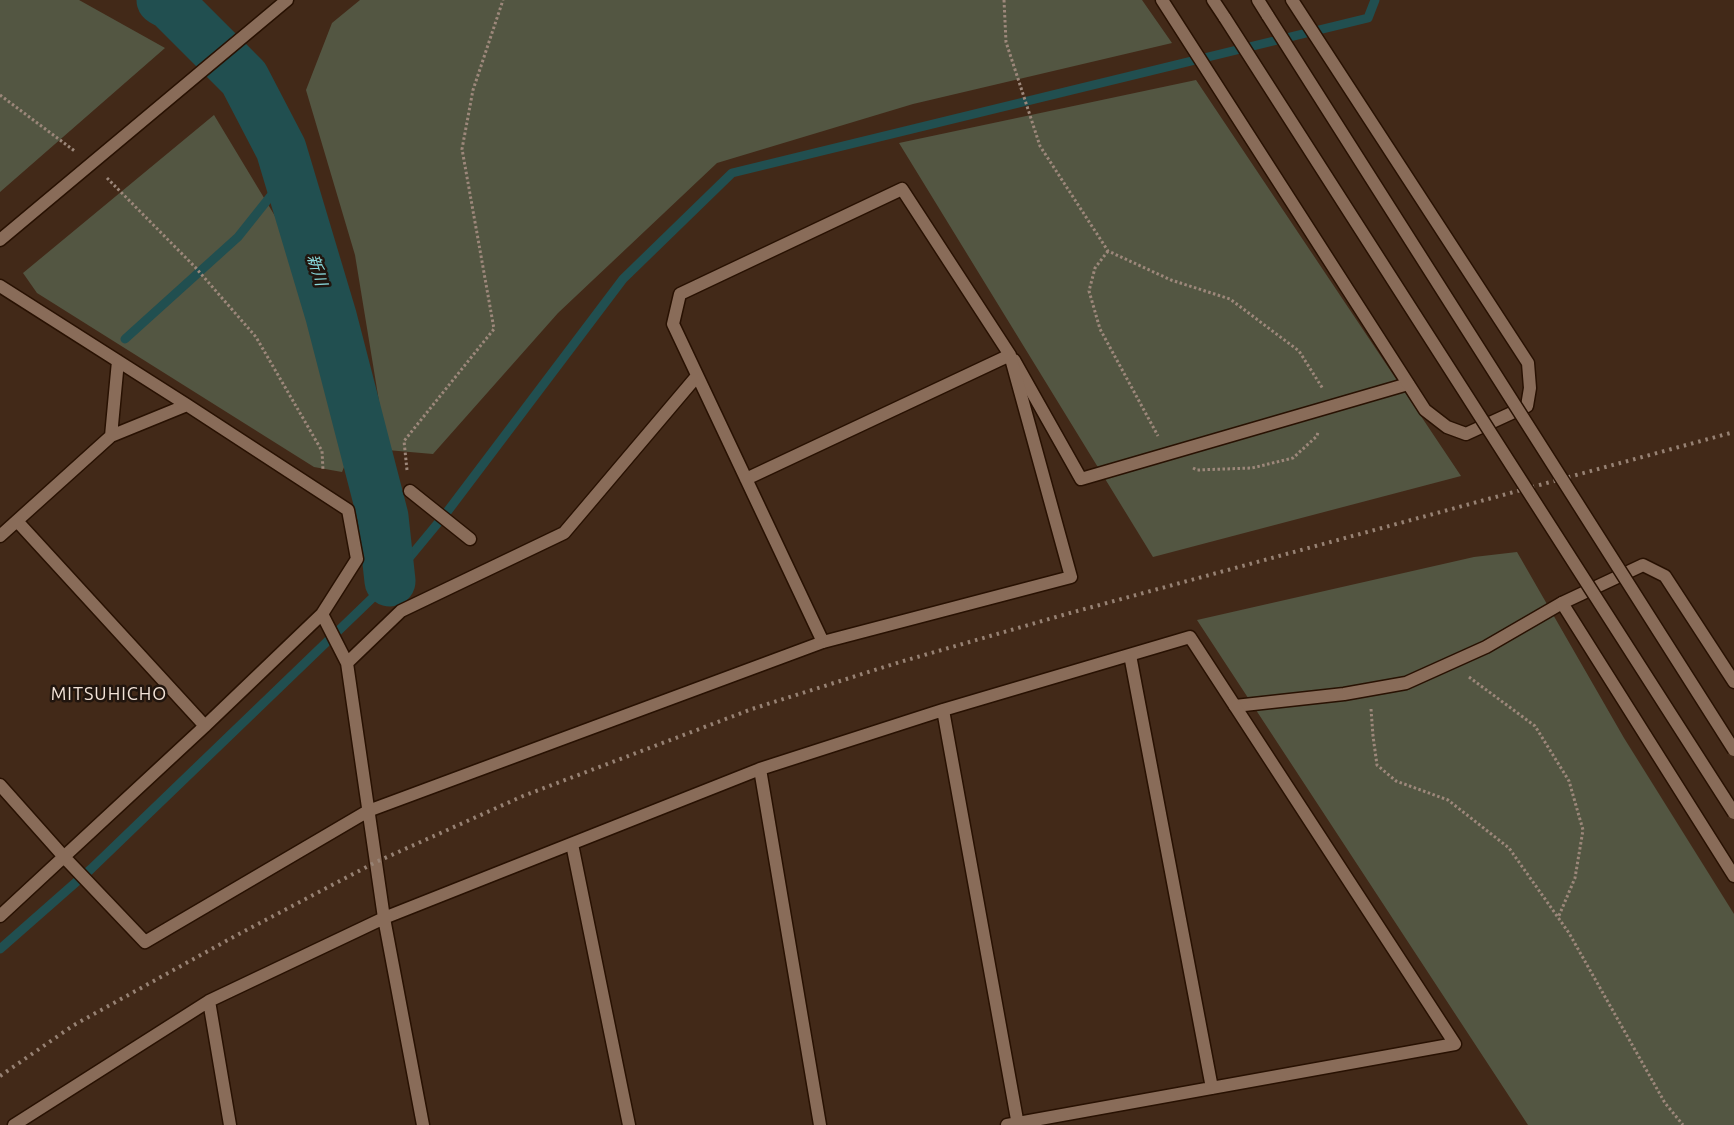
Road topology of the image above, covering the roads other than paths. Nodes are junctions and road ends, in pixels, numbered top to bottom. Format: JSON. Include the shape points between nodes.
{"nodes":[{"id":1,"x":286,"y":0,"type":"edge"},
{"id":2,"x":1162,"y":0,"type":"edge"},
{"id":3,"x":1213,"y":0,"type":"edge"},
{"id":4,"x":1258,"y":0,"type":"edge"},
{"id":5,"x":1292,"y":0,"type":"edge"},
{"id":6,"x":0,"y":240,"type":"edge"},
{"id":7,"x":0,"y":286,"type":"edge"},
{"id":8,"x":1010,"y":355,"type":"junction"},
{"id":9,"x":118,"y":361,"type":"junction"},
{"id":10,"x":698,"y":376,"type":"junction"},
{"id":11,"x":1408,"y":384,"type":"junction"},
{"id":12,"x":187,"y":405,"type":"junction"},
{"id":13,"x":111,"y":436,"type":"junction"},
{"id":14,"x":746,"y":479,"type":"junction"},
{"id":15,"x":410,"y":491,"type":"road end"},
{"id":16,"x":18,"y":521,"type":"junction"},
{"id":17,"x":0,"y":536,"type":"edge"},
{"id":18,"x":470,"y":539,"type":"dead end"},
{"id":19,"x":1562,"y":602,"type":"junction"},
{"id":20,"x":324,"y":619,"type":"junction"},
{"id":21,"x":823,"y":642,"type":"junction"},
{"id":22,"x":1130,"y":655,"type":"junction"},
{"id":23,"x":347,"y":663,"type":"junction"},
{"id":24,"x":1734,"y":682,"type":"edge"},
{"id":25,"x":1235,"y":706,"type":"junction"},
{"id":26,"x":943,"y":710,"type":"junction"},
{"id":27,"x":205,"y":726,"type":"junction"},
{"id":28,"x":1734,"y":750,"type":"edge"},
{"id":29,"x":760,"y":770,"type":"junction"},
{"id":30,"x":0,"y":785,"type":"edge"},
{"id":31,"x":368,"y":811,"type":"junction"},
{"id":32,"x":1734,"y":813,"type":"edge"},
{"id":33,"x":572,"y":844,"type":"junction"},
{"id":34,"x":69,"y":862,"type":"junction"},
{"id":35,"x":1734,"y":876,"type":"edge"},
{"id":36,"x":0,"y":916,"type":"edge"},
{"id":37,"x":384,"y":918,"type":"junction"},
{"id":38,"x":209,"y":1001,"type":"junction"},
{"id":39,"x":1212,"y":1088,"type":"junction"},
{"id":40,"x":1014,"y":1124,"type":"edge"},
{"id":41,"x":14,"y":1125,"type":"edge"},
{"id":42,"x":230,"y":1125,"type":"edge"},
{"id":43,"x":424,"y":1125,"type":"edge"},
{"id":44,"x":629,"y":1125,"type":"edge"},
{"id":45,"x":820,"y":1125,"type":"edge"}],
"edges":[{"from":1,"to":6,"type":"street"},
{"from":2,"to":11,"type":"street"},
{"from":3,"to":32,"type":"street","bridge":true},
{"from":4,"to":28,"type":"street","bridge":true},
{"from":5,"to":11,"type":"street","via":[[1528,363],[1530,388],[1526,406],[1466,434],[1447,427],[1425,410]]},
{"from":7,"to":9,"type":"street"},
{"from":8,"to":10,"type":"street","via":[[902,189],[680,294],[673,324]]},
{"from":8,"to":11,"type":"street","via":[[1080,479]]},
{"from":8,"to":14,"type":"street"},
{"from":8,"to":21,"type":"street","via":[[1071,578]]},
{"from":9,"to":12,"type":"street"},
{"from":9,"to":13,"type":"street"},
{"from":10,"to":14,"type":"street"},
{"from":10,"to":23,"type":"street","via":[[564,533],[401,611]]},
{"from":12,"to":13,"type":"street"},
{"from":12,"to":20,"type":"street","via":[[348,510],[357,559]]},
{"from":13,"to":16,"type":"street"},
{"from":14,"to":21,"type":"street"},
{"from":15,"to":18,"type":"street"},
{"from":16,"to":17,"type":"street"},
{"from":16,"to":27,"type":"street"},
{"from":19,"to":24,"type":"street","via":[[1643,565],[1664,576]]},
{"from":19,"to":25,"type":"street","via":[[1486,647],[1406,683],[1344,694]]},
{"from":19,"to":35,"type":"street"},
{"from":20,"to":23,"type":"street"},
{"from":20,"to":27,"type":"street"},
{"from":21,"to":31,"type":"street"},
{"from":22,"to":25,"type":"street","via":[[1190,637]]},
{"from":22,"to":26,"type":"street"},
{"from":22,"to":39,"type":"street"},
{"from":23,"to":31,"type":"street"},
{"from":25,"to":39,"type":"street","via":[[1454,1044]]},
{"from":26,"to":29,"type":"street"},
{"from":26,"to":40,"type":"street"},
{"from":27,"to":34,"type":"street"},
{"from":29,"to":33,"type":"street"},
{"from":29,"to":45,"type":"street"},
{"from":30,"to":34,"type":"street"},
{"from":31,"to":34,"type":"street","via":[[145,942]]},
{"from":31,"to":37,"type":"street"},
{"from":33,"to":37,"type":"street"},
{"from":33,"to":44,"type":"street"},
{"from":34,"to":36,"type":"street"},
{"from":37,"to":38,"type":"street"},
{"from":37,"to":43,"type":"street"},
{"from":38,"to":41,"type":"street"},
{"from":38,"to":42,"type":"street"},
{"from":39,"to":40,"type":"street"}]}
